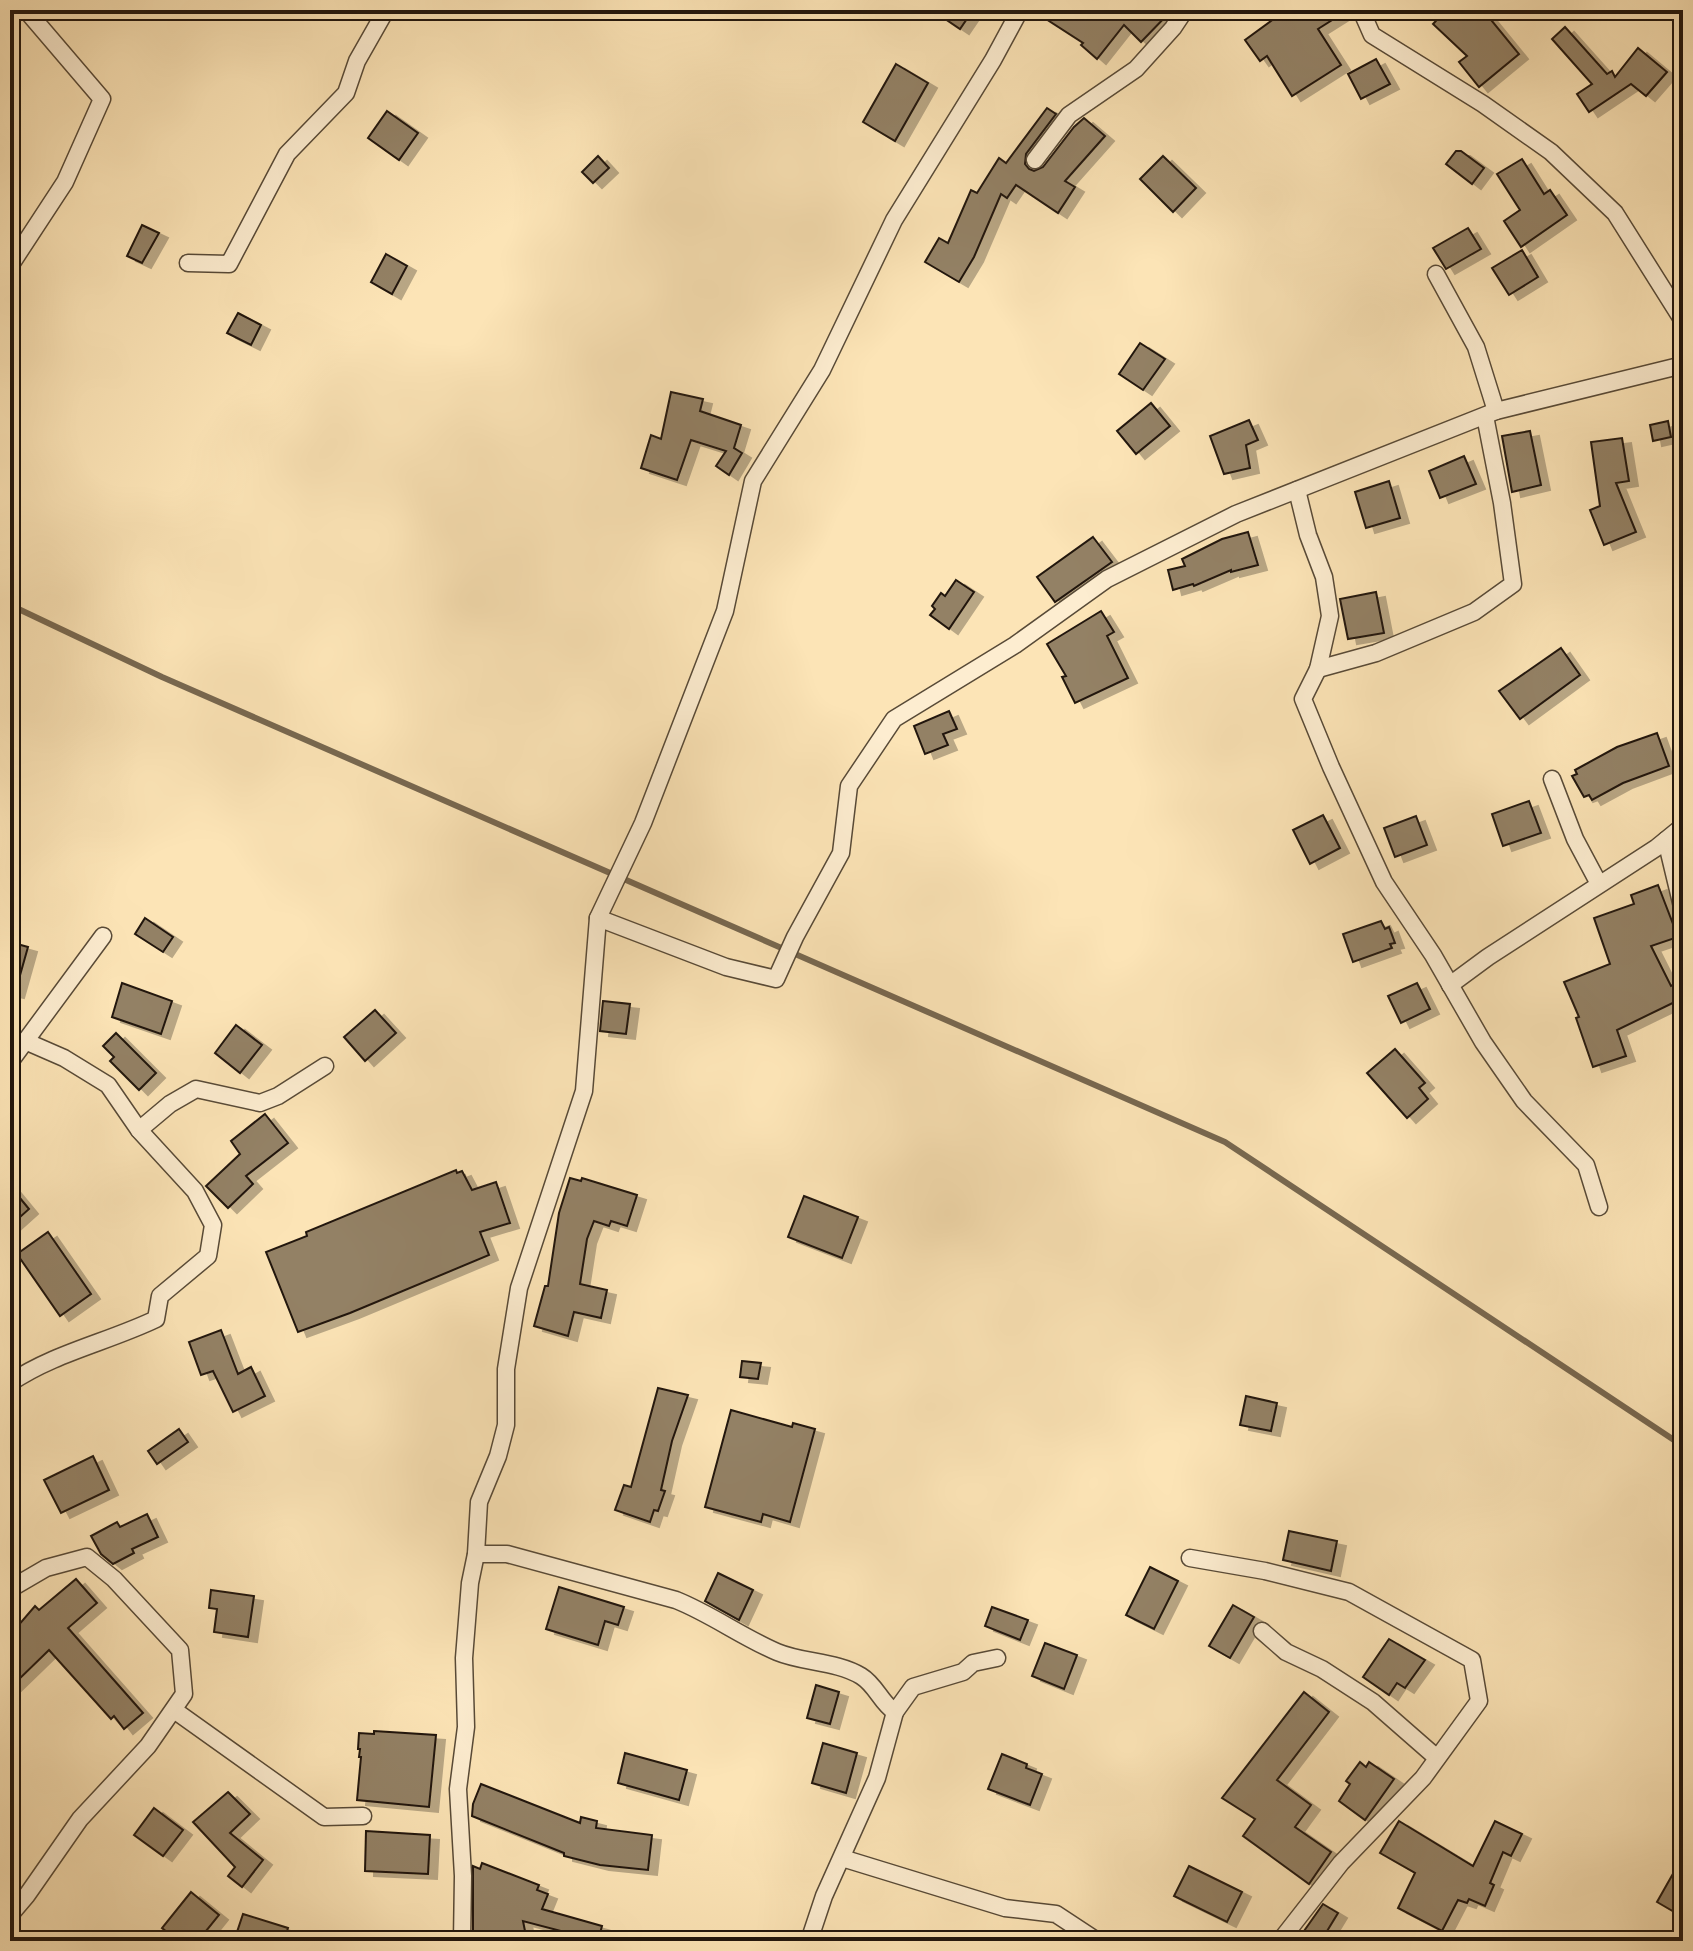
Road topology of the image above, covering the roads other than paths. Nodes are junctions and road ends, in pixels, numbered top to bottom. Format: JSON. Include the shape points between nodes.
{"nodes":[{"id":1,"x":26,"y":10,"type":"edge"},
{"id":2,"x":386,"y":10,"type":"edge"},
{"id":3,"x":1020,"y":10,"type":"edge"},
{"id":4,"x":1185,"y":10,"type":"edge"},
{"id":5,"x":1361,"y":10,"type":"edge"},
{"id":6,"x":1035,"y":160,"type":"dead end"},
{"id":7,"x":188,"y":263,"type":"dead end"},
{"id":8,"x":10,"y":266,"type":"edge"},
{"id":9,"x":1436,"y":274,"type":"dead end"},
{"id":10,"x":1683,"y":321,"type":"edge"},
{"id":11,"x":1683,"y":365,"type":"edge"},
{"id":12,"x":1491,"y":414,"type":"junction"},
{"id":13,"x":1297,"y":490,"type":"junction"},
{"id":14,"x":1318,"y":669,"type":"junction"},
{"id":15,"x":1552,"y":779,"type":"dead end"},
{"id":16,"x":1683,"y":826,"type":"edge"},
{"id":17,"x":1666,"y":840,"type":"junction"},
{"id":18,"x":1599,"y":884,"type":"junction"},
{"id":19,"x":1683,"y":911,"type":"edge"},
{"id":20,"x":598,"y":918,"type":"junction"},
{"id":21,"x":103,"y":936,"type":"dead end"},
{"id":22,"x":1450,"y":985,"type":"junction"},
{"id":23,"x":25,"y":1041,"type":"junction"},
{"id":24,"x":10,"y":1062,"type":"edge"},
{"id":25,"x":325,"y":1066,"type":"dead end"},
{"id":26,"x":139,"y":1130,"type":"junction"},
{"id":27,"x":1599,"y":1207,"type":"dead end"},
{"id":28,"x":10,"y":1383,"type":"edge"},
{"id":29,"x":476,"y":1554,"type":"junction"},
{"id":30,"x":1190,"y":1558,"type":"dead end"},
{"id":31,"x":10,"y":1589,"type":"edge"},
{"id":32,"x":1262,"y":1631,"type":"dead end"},
{"id":33,"x":997,"y":1658,"type":"dead end"},
{"id":34,"x":174,"y":1710,"type":"junction"},
{"id":35,"x":895,"y":1712,"type":"junction"},
{"id":36,"x":1437,"y":1758,"type":"junction"},
{"id":37,"x":363,"y":1816,"type":"dead end"},
{"id":38,"x":842,"y":1858,"type":"junction"},
{"id":39,"x":10,"y":1915,"type":"edge"},
{"id":40,"x":462,"y":1941,"type":"edge"},
{"id":41,"x":809,"y":1941,"type":"edge"},
{"id":42,"x":1097,"y":1941,"type":"edge"},
{"id":43,"x":1280,"y":1941,"type":"edge"}],
"edges":[{"from":1,"to":8,"type":"street","via":[[102,99],[65,182]]},
{"from":2,"to":7,"type":"street","via":[[346,93],[287,154],[229,264]]},
{"from":3,"to":20,"type":"street","via":[[894,220],[822,370],[753,481],[725,611],[643,823]]},
{"from":4,"to":6,"type":"street","via":[[1136,69],[1069,115]]},
{"from":5,"to":10,"type":"street","via":[[1372,35],[1551,152],[1615,213]]},
{"from":9,"to":12,"type":"street","via":[[1476,347]]},
{"from":11,"to":12,"type":"street"},
{"from":12,"to":13,"type":"street"},
{"from":12,"to":14,"type":"street","via":[[1513,584],[1474,612],[1376,653]]},
{"from":13,"to":14,"type":"street","via":[[1324,577],[1330,616]]},
{"from":13,"to":20,"type":"street","via":[[1236,514],[1107,579],[1015,645],[894,719],[849,786],[841,853],[776,979],[726,967]]},
{"from":14,"to":22,"type":"street","via":[[1303,699],[1323,747],[1384,882]]},
{"from":15,"to":18,"type":"street"},
{"from":16,"to":17,"type":"street"},
{"from":17,"to":18,"type":"street"},
{"from":17,"to":19,"type":"street"},
{"from":18,"to":22,"type":"street"},
{"from":20,"to":29,"type":"street","via":[[584,1091],[519,1288],[506,1369],[506,1425],[479,1502]]},
{"from":21,"to":23,"type":"street"},
{"from":22,"to":27,"type":"street","via":[[1524,1101],[1586,1165]]},
{"from":23,"to":24,"type":"street"},
{"from":23,"to":26,"type":"street","via":[[108,1085]]},
{"from":25,"to":26,"type":"street","via":[[260,1103],[196,1089]]},
{"from":26,"to":28,"type":"street","via":[[195,1191],[213,1225],[208,1256],[160,1296],[156,1319],[35,1366]]},
{"from":29,"to":35,"type":"street","via":[[507,1554],[676,1600],[779,1653],[862,1677]]},
{"from":29,"to":40,"type":"street","via":[[464,1658],[466,1727],[458,1789]]},
{"from":30,"to":36,"type":"street","via":[[1349,1592],[1472,1660],[1479,1701]]},
{"from":31,"to":34,"type":"street","via":[[46,1568],[87,1557],[180,1650],[184,1694]]},
{"from":32,"to":36,"type":"street","via":[[1286,1652],[1373,1702]]},
{"from":33,"to":35,"type":"street","via":[[913,1687]]},
{"from":34,"to":37,"type":"street","via":[[324,1817]]},
{"from":34,"to":39,"type":"street","via":[[80,1819]]},
{"from":35,"to":38,"type":"street","via":[[877,1778]]},
{"from":36,"to":43,"type":"street","via":[[1341,1863]]},
{"from":38,"to":41,"type":"street"},
{"from":38,"to":42,"type":"street","via":[[1005,1908],[1056,1914]]}]}
